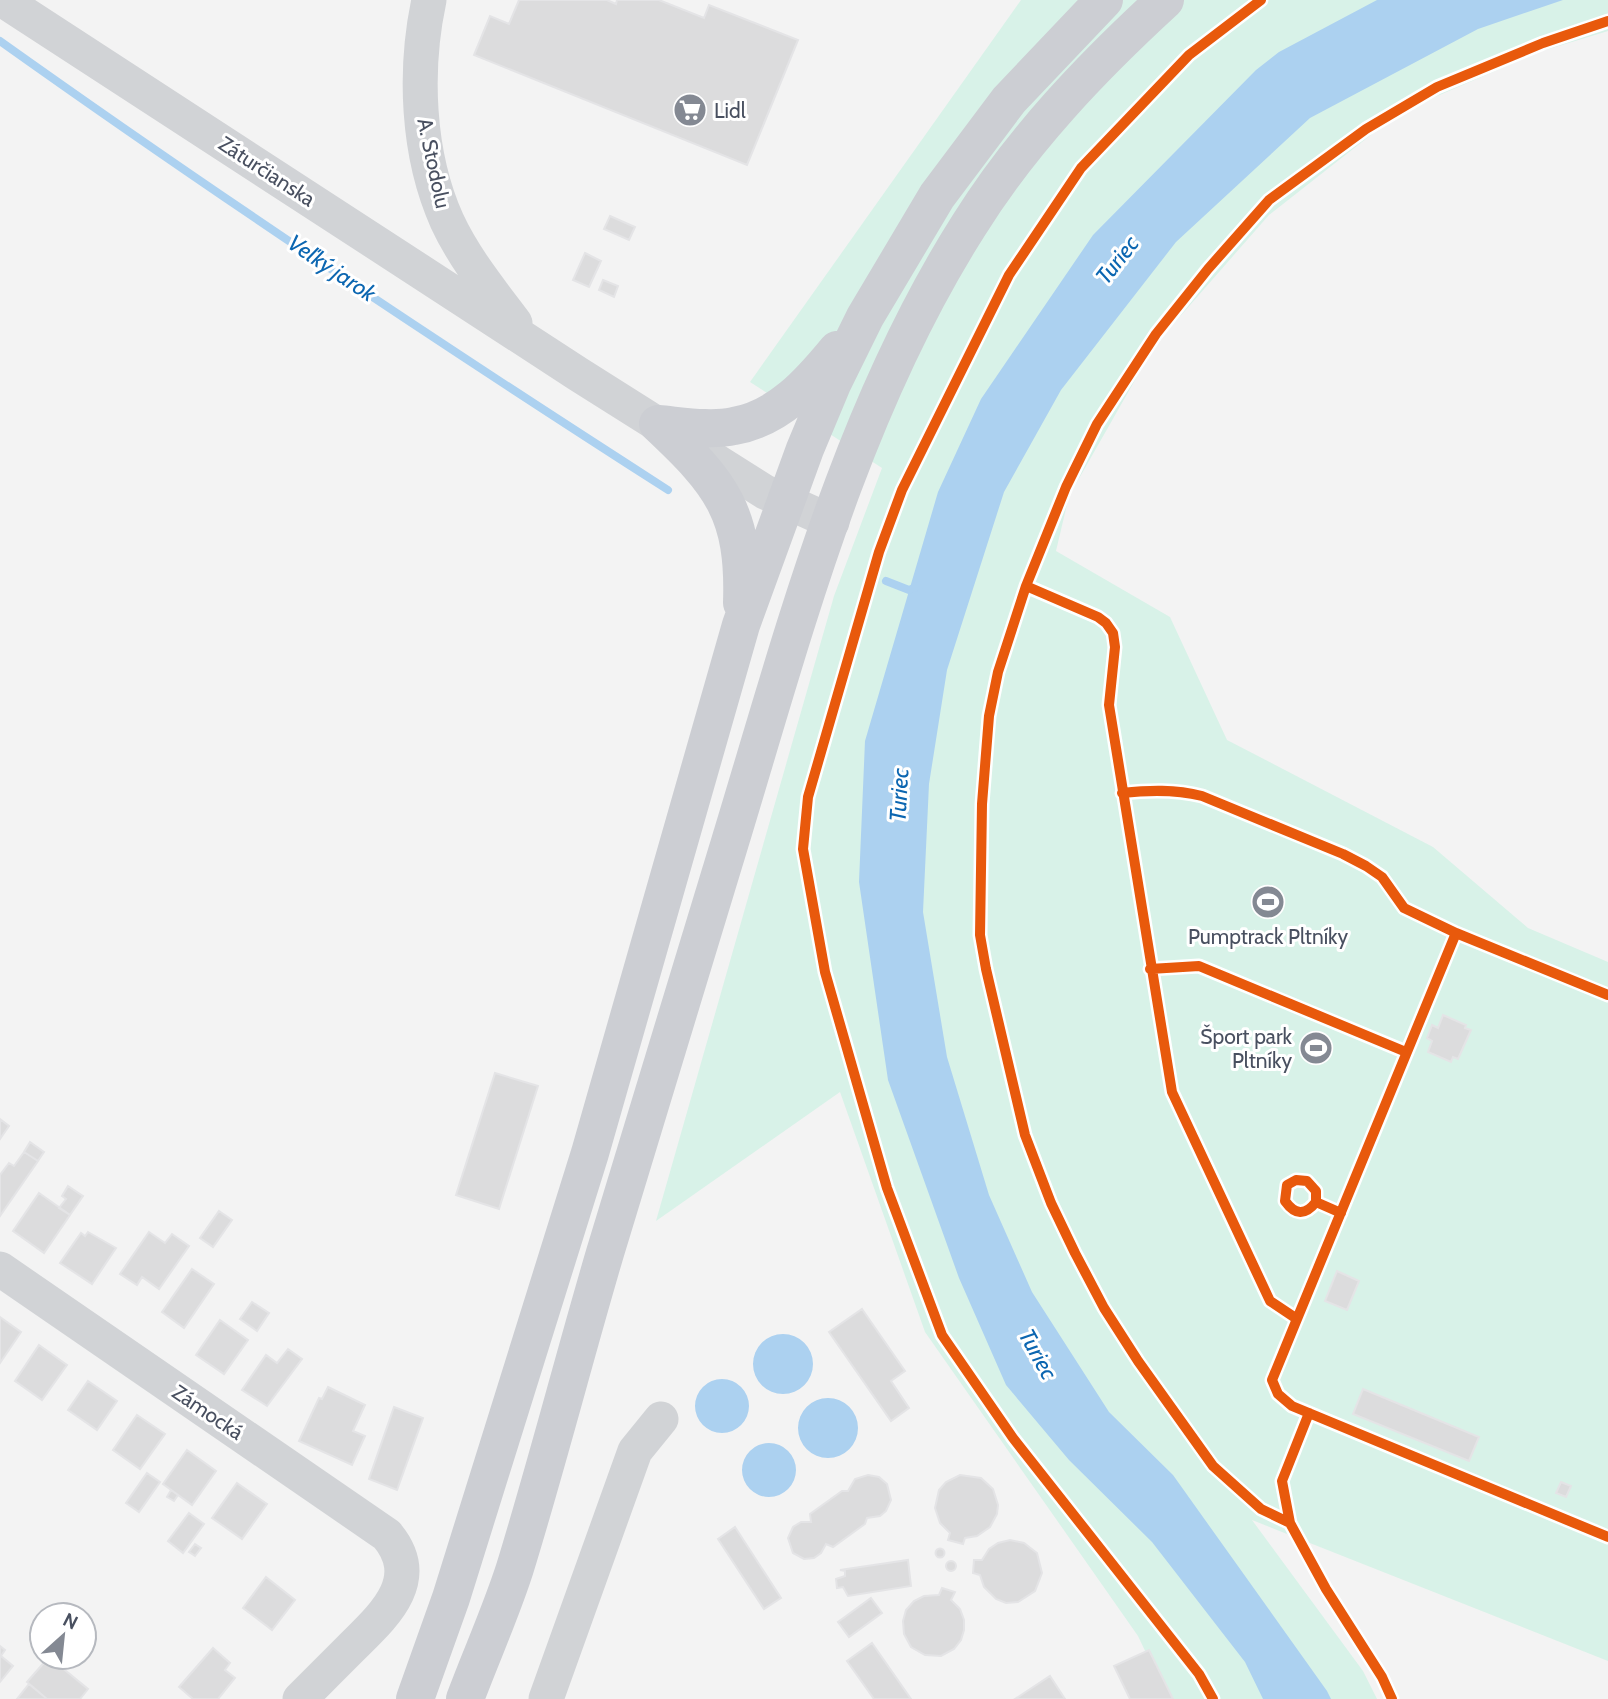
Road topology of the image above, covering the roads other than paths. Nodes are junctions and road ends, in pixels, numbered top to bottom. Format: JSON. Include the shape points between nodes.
{"nodes":[{"id":1,"x":3,"y":0,"type":"edge"},
{"id":2,"x":429,"y":0,"type":"edge"},
{"id":3,"x":1104,"y":0,"type":"edge"},
{"id":4,"x":1165,"y":0,"type":"edge"},
{"id":5,"x":865,"y":317,"type":"junction"},
{"id":6,"x":530,"y":342,"type":"junction"},
{"id":7,"x":659,"y":424,"type":"junction"},
{"id":8,"x":786,"y":502,"type":"junction"},
{"id":9,"x":832,"y":522,"type":"junction"},
{"id":10,"x":741,"y":625,"type":"junction"},
{"id":11,"x":0,"y":1269,"type":"edge"},
{"id":12,"x":661,"y":1419,"type":"dead end"},
{"id":13,"x":300,"y":1699,"type":"edge"},
{"id":14,"x":415,"y":1699,"type":"edge"},
{"id":15,"x":465,"y":1699,"type":"edge"},
{"id":16,"x":546,"y":1699,"type":"edge"}],
"edges":[{"from":1,"to":6,"type":"street","name":"Záturčianska"},
{"from":2,"to":6,"type":"street","name":"A. Stodolu","via":[[421,63],[422,109],[436,188],[463,251]]},
{"from":3,"to":5,"type":"main road","via":[[1044,61],[980,137],[937,197]]},
{"from":4,"to":9,"type":"main road","via":[[1066,97],[970,223],[906,337]]},
{"from":5,"to":7,"type":"main road","via":[[785,405],[734,426]]},
{"from":5,"to":8,"type":"main road","via":[[833,382]]},
{"from":6,"to":7,"type":"street","name":"Záturčianska"},
{"from":7,"to":8,"type":"street","name":"Záturčianska"},
{"from":7,"to":10,"type":"main road","via":[[700,463],[736,526]]},
{"from":8,"to":9,"type":"street","name":"Záturčianska"},
{"from":8,"to":10,"type":"main road"},
{"from":9,"to":15,"type":"main road","via":[[617,1215],[513,1572]]},
{"from":10,"to":14,"type":"main road","via":[[590,1153]]},
{"from":11,"to":13,"type":"street","name":"Zámocká","via":[[387,1535],[399,1549],[400,1589],[387,1612]]},
{"from":12,"to":16,"type":"street","via":[[635,1451]]}]}
